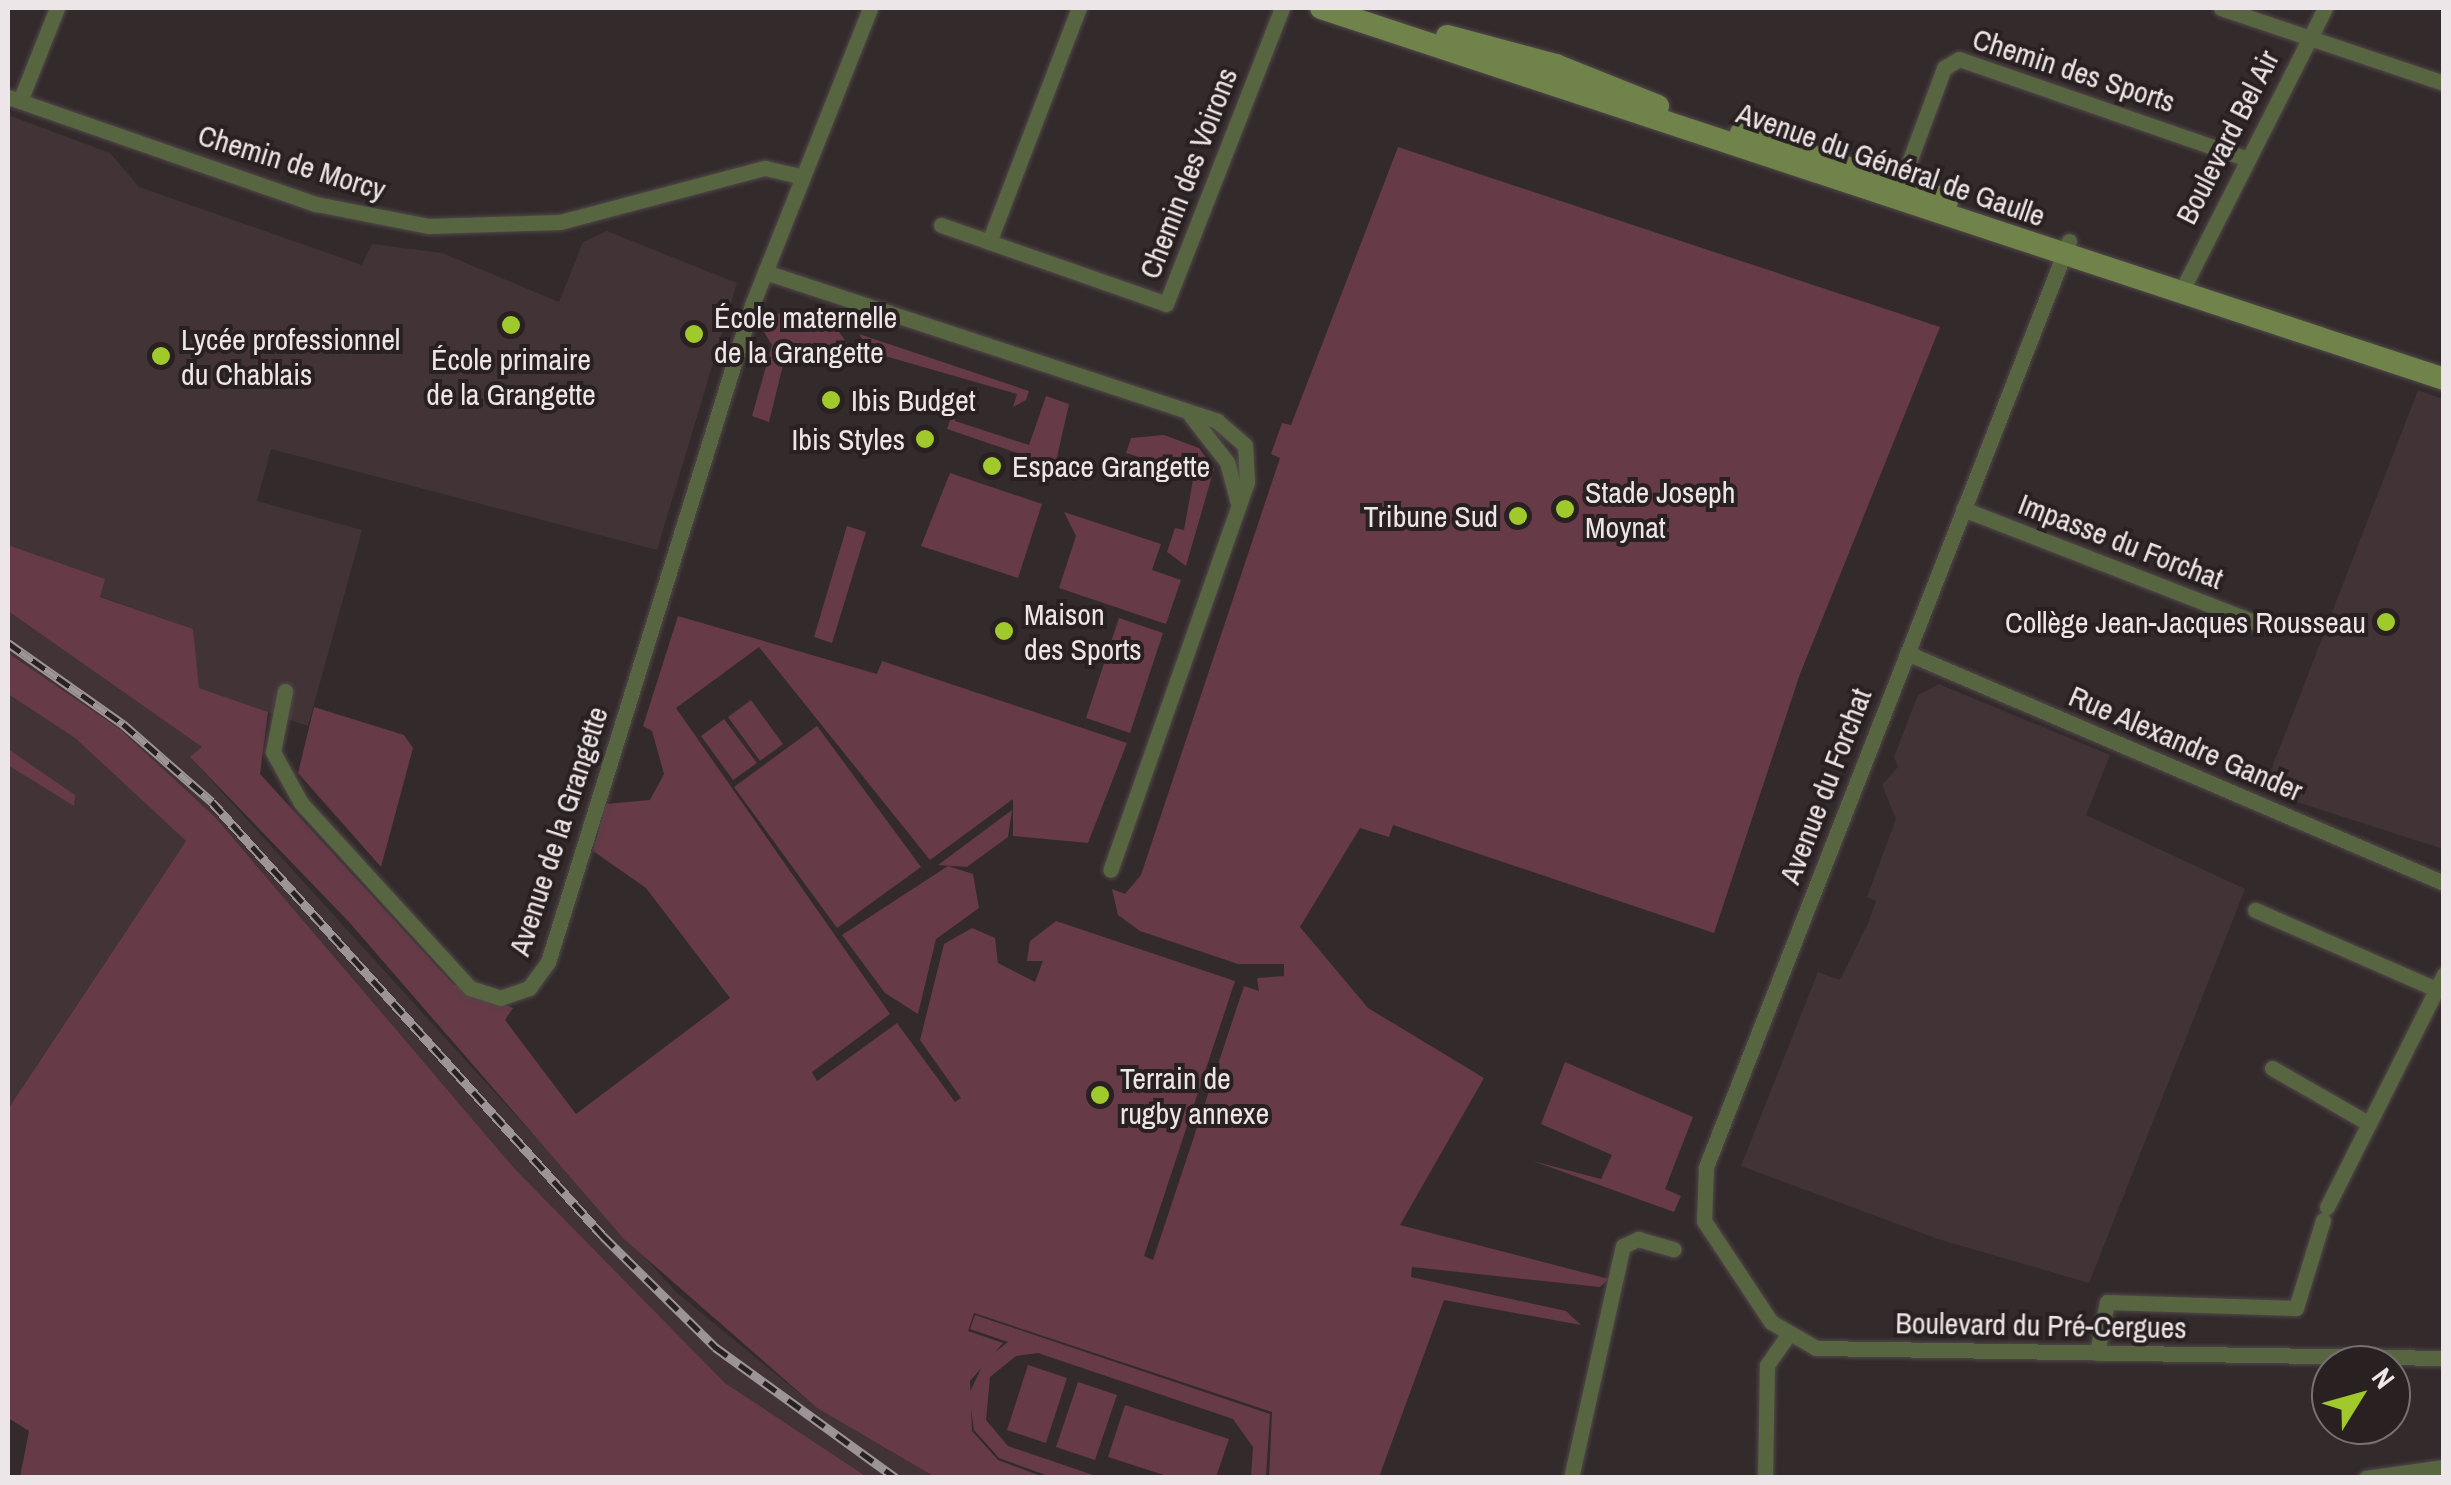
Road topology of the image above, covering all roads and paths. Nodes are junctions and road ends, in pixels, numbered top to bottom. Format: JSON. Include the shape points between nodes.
{"nodes":[{"id":1,"x":57,"y":8,"type":"edge"},
{"id":2,"x":870,"y":8,"type":"edge"},
{"id":3,"x":1079,"y":8,"type":"edge"},
{"id":4,"x":1282,"y":8,"type":"edge"},
{"id":5,"x":1321,"y":8,"type":"edge"},
{"id":6,"x":1360,"y":8,"type":"edge"},
{"id":7,"x":2221,"y":8,"type":"edge"},
{"id":8,"x":2325,"y":8,"type":"edge"},
{"id":9,"x":2310,"y":38,"type":"junction"},
{"id":10,"x":1535,"y":58,"type":"junction"},
{"id":11,"x":1569,"y":69,"type":"junction"},
{"id":12,"x":1527,"y":82,"type":"junction"},
{"id":13,"x":2444,"y":83,"type":"edge"},
{"id":14,"x":1561,"y":94,"type":"junction"},
{"id":15,"x":14,"y":99,"type":"edge"},
{"id":16,"x":1825,"y":154,"type":"junction"},
{"id":17,"x":2247,"y":158,"type":"junction"},
{"id":18,"x":1862,"y":166,"type":"junction"},
{"id":19,"x":801,"y":176,"type":"junction"},
{"id":20,"x":1818,"y":177,"type":"junction"},
{"id":21,"x":1902,"y":182,"type":"junction"},
{"id":22,"x":1854,"y":190,"type":"junction"},
{"id":23,"x":941,"y":226,"type":"dead end"},
{"id":24,"x":989,"y":242,"type":"junction"},
{"id":25,"x":2066,"y":247,"type":"junction"},
{"id":26,"x":765,"y":272,"type":"junction"},
{"id":27,"x":2183,"y":286,"type":"junction"},
{"id":28,"x":2444,"y":367,"type":"edge"},
{"id":29,"x":2444,"y":379,"type":"edge"},
{"id":30,"x":1188,"y":413,"type":"junction"},
{"id":31,"x":1250,"y":463,"type":"junction"},
{"id":32,"x":1230,"y":468,"type":"junction"},
{"id":33,"x":1239,"y":506,"type":"junction"},
{"id":34,"x":1963,"y":509,"type":"junction"},
{"id":35,"x":2259,"y":624,"type":"dead end"},
{"id":36,"x":1906,"y":652,"type":"junction"},
{"id":37,"x":286,"y":691,"type":"dead end"},
{"id":38,"x":1110,"y":870,"type":"dead end"},
{"id":39,"x":2444,"y":883,"type":"edge"},
{"id":40,"x":2255,"y":910,"type":"dead end"},
{"id":41,"x":2440,"y":981,"type":"edge"},
{"id":42,"x":2272,"y":1068,"type":"dead end"},
{"id":43,"x":2368,"y":1124,"type":"junction"},
{"id":44,"x":1674,"y":1248,"type":"dead end"},
{"id":45,"x":1788,"y":1336,"type":"junction"},
{"id":46,"x":2097,"y":1353,"type":"junction"},
{"id":47,"x":2444,"y":1358,"type":"edge"},
{"id":48,"x":2444,"y":1467,"type":"edge"},
{"id":49,"x":1571,"y":1478,"type":"edge"},
{"id":50,"x":1765,"y":1478,"type":"edge"},
{"id":51,"x":2366,"y":1478,"type":"edge"}],
"edges":[{"from":1,"to":15,"type":"street"},
{"from":2,"to":19,"type":"street","name":"Avenue de la Grangette"},
{"from":3,"to":24,"type":"street"},
{"from":4,"to":24,"type":"street","name":"Chemin des Voirons","via":[[1166,304]]},
{"from":5,"to":12,"type":"main road","name":"Avenue du Général de Gaulle"},
{"from":6,"to":10,"type":"main road","name":"Avenue du Général de Gaulle"},
{"from":7,"to":9,"type":"street"},
{"from":8,"to":9,"type":"street","name":"Boulevard Bel Air"},
{"from":9,"to":13,"type":"street"},
{"from":9,"to":17,"type":"street","name":"Boulevard Bel Air"},
{"from":10,"to":11,"type":"main road","name":"Avenue du Général de Gaulle"},
{"from":10,"to":12,"type":"main road"},
{"from":11,"to":14,"type":"main road"},
{"from":11,"to":16,"type":"main road","name":"Avenue du Général de Gaulle","via":[[1676,112]]},
{"from":12,"to":14,"type":"main road","name":"Avenue du Général de Gaulle"},
{"from":14,"to":20,"type":"main road","name":"Avenue du Général de Gaulle","via":[[1650,115]]},
{"from":15,"to":19,"type":"street","name":"Chemin de Morcy","via":[[328,208],[428,226],[560,222],[766,168]]},
{"from":16,"to":18,"type":"main road","name":"Avenue du Général de Gaulle"},
{"from":16,"to":20,"type":"main road"},
{"from":17,"to":21,"type":"street","name":"Chemin des Sports","via":[[1960,59],[1944,68]]},
{"from":17,"to":27,"type":"street","name":"Boulevard Bel Air"},
{"from":18,"to":21,"type":"main road","name":"Avenue du Général de Gaulle"},
{"from":18,"to":22,"type":"main road"},
{"from":19,"to":26,"type":"street","name":"Avenue de la Grangette"},
{"from":20,"to":22,"type":"main road","name":"Avenue du Général de Gaulle"},
{"from":21,"to":25,"type":"main road","name":"Avenue du Général de Gaulle"},
{"from":22,"to":25,"type":"main road","name":"Avenue du Général de Gaulle"},
{"from":23,"to":24,"type":"street","name":"Chemin des Voirons"},
{"from":25,"to":27,"type":"main road","name":"Avenue du Général de Gaulle"},
{"from":25,"to":34,"type":"street","name":"Avenue du Forchat"},
{"from":26,"to":30,"type":"street"},
{"from":26,"to":37,"type":"street","name":"Avenue de la Grangette","via":[[548,962],[530,988],[500,998],[470,988],[292,792],[272,742]]},
{"from":27,"to":28,"type":"main road","name":"Avenue du Général de Gaulle"},
{"from":27,"to":29,"type":"main road","name":"Avenue du Général de Gaulle"},
{"from":30,"to":31,"type":"street","via":[[1233,430]]},
{"from":30,"to":32,"type":"street"},
{"from":31,"to":32,"type":"street"},
{"from":31,"to":33,"type":"street"},
{"from":32,"to":33,"type":"street"},
{"from":33,"to":38,"type":"street"},
{"from":34,"to":35,"type":"street","name":"Impasse du Forchat"},
{"from":34,"to":36,"type":"street","name":"Avenue du Forchat"},
{"from":36,"to":39,"type":"street","name":"Rue Alexandre Gander"},
{"from":36,"to":45,"type":"street","name":"Avenue du Forchat","via":[[1700,1189],[1708,1230]]},
{"from":40,"to":41,"type":"street"},
{"from":41,"to":43,"type":"street"},
{"from":42,"to":43,"type":"street"},
{"from":43,"to":46,"type":"street","via":[[2325,1213],[2296,1308],[2108,1302]]},
{"from":44,"to":49,"type":"street","via":[[1634,1239],[1623,1246]]},
{"from":45,"to":46,"type":"street","name":"Boulevard du Pré-Cergues","via":[[1824,1349]]},
{"from":45,"to":50,"type":"street","via":[[1767,1365]]},
{"from":46,"to":47,"type":"street","name":"Boulevard du Pré-Cergues"},
{"from":48,"to":51,"type":"street"}]}
